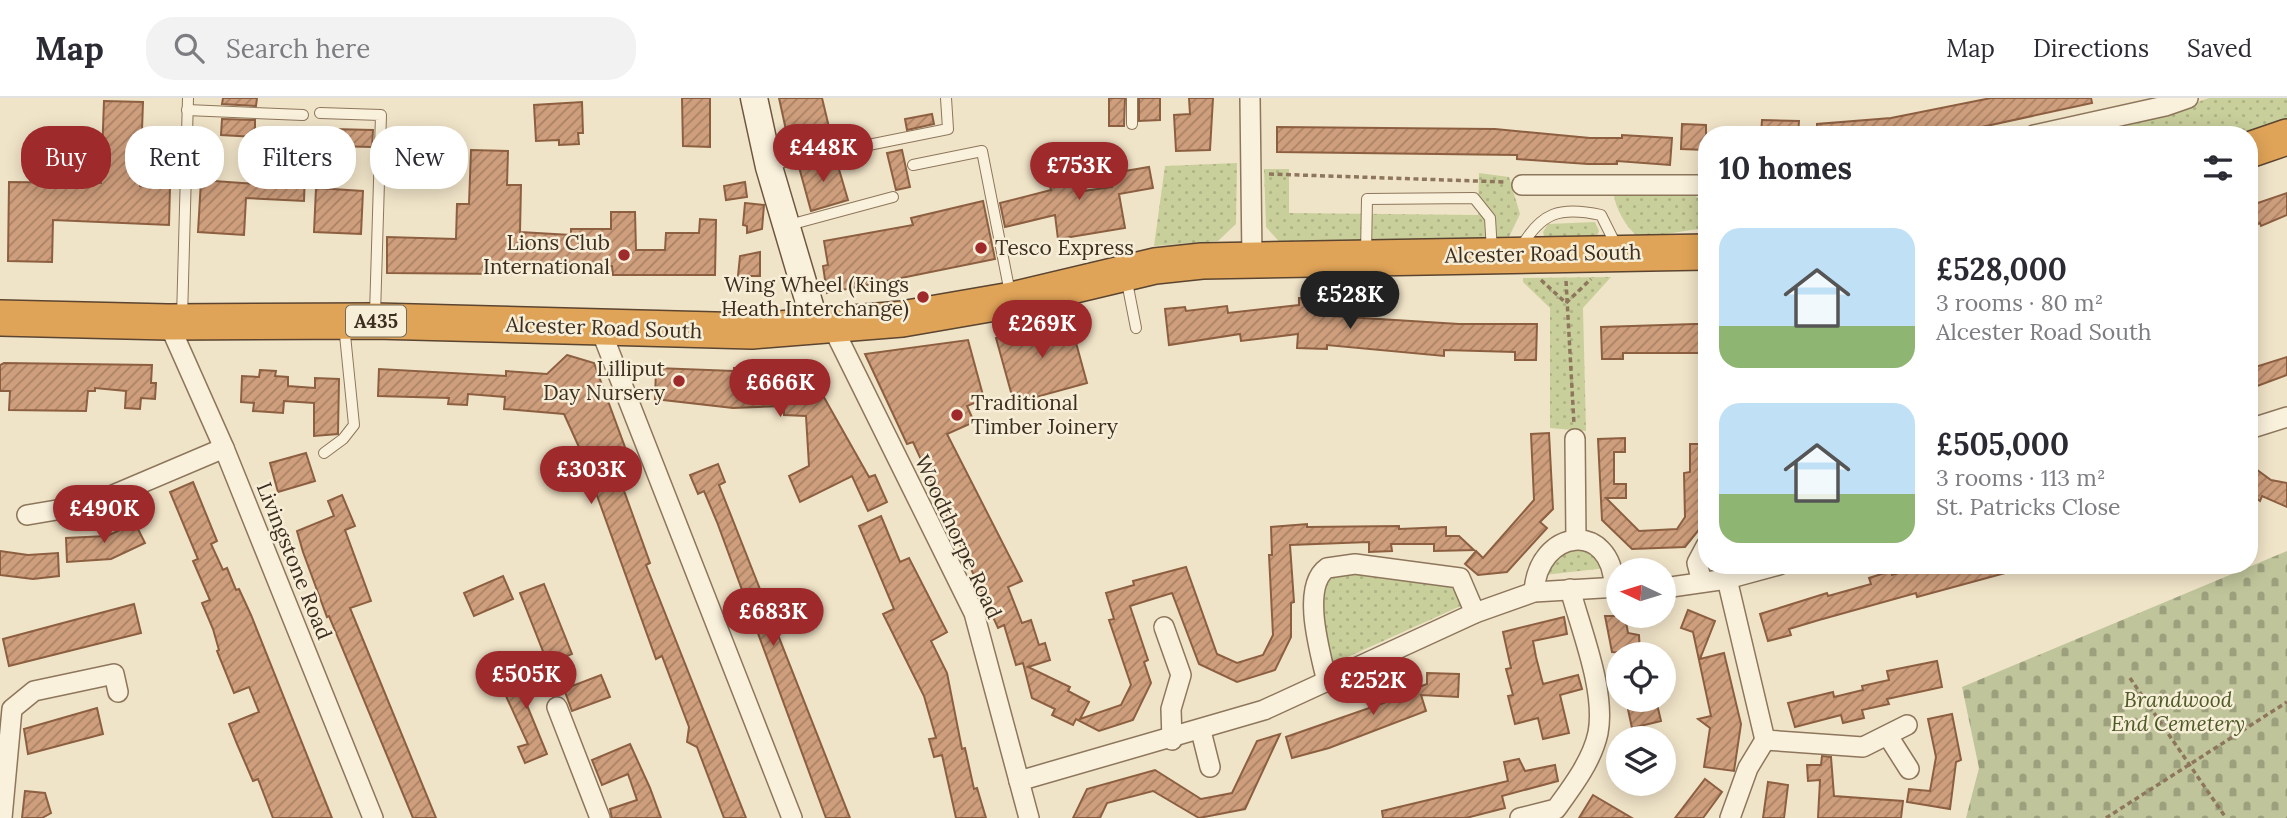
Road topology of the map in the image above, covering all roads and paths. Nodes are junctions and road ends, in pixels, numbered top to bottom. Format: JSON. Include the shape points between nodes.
{"nodes":[{"id":1,"x":188,"y":98,"type":"edge"},
{"id":2,"x":754,"y":98,"type":"edge"},
{"id":3,"x":946,"y":98,"type":"edge"},
{"id":4,"x":1132,"y":98,"type":"edge"},
{"id":5,"x":1250,"y":98,"type":"edge"},
{"id":6,"x":2188,"y":98,"type":"edge"},
{"id":7,"x":187,"y":110,"type":"junction"},
{"id":8,"x":320,"y":113,"type":"dead end"},
{"id":9,"x":303,"y":115,"type":"dead end"},
{"id":10,"x":1132,"y":124,"type":"dead end"},
{"id":11,"x":2075,"y":126,"type":"edge"},
{"id":12,"x":2287,"y":137,"type":"edge"},
{"id":13,"x":2258,"y":147,"type":"edge"},
{"id":14,"x":913,"y":165,"type":"dead end"},
{"id":15,"x":769,"y":166,"type":"junction"},
{"id":16,"x":1250,"y":173,"type":"junction"},
{"id":17,"x":1522,"y":185,"type":"joint"},
{"id":18,"x":1698,"y":185,"type":"edge"},
{"id":19,"x":893,"y":197,"type":"dead end"},
{"id":20,"x":786,"y":225,"type":"junction"},
{"id":21,"x":1698,"y":251,"type":"edge"},
{"id":22,"x":1618,"y":254,"type":"junction"},
{"id":23,"x":1504,"y":255,"type":"junction"},
{"id":24,"x":1566,"y":255,"type":"junction"},
{"id":25,"x":1366,"y":257,"type":"junction"},
{"id":26,"x":1252,"y":259,"type":"junction"},
{"id":27,"x":1125,"y":273,"type":"junction"},
{"id":28,"x":1012,"y":300,"type":"junction"},
{"id":29,"x":0,"y":318,"type":"edge"},
{"id":30,"x":359,"y":321,"type":"junction"},
{"id":31,"x":175,"y":322,"type":"junction"},
{"id":32,"x":824,"y":326,"type":"junction"},
{"id":33,"x":600,"y":328,"type":"junction"},
{"id":34,"x":1136,"y":328,"type":"dead end"},
{"id":35,"x":2287,"y":417,"type":"edge"},
{"id":36,"x":2258,"y":426,"type":"edge"},
{"id":37,"x":1575,"y":439,"type":"joint"},
{"id":38,"x":224,"y":448,"type":"junction"},
{"id":39,"x":324,"y":453,"type":"dead end"},
{"id":40,"x":27,"y":515,"type":"dead end"},
{"id":41,"x":1576,"y":539,"type":"junction"},
{"id":42,"x":1607,"y":558,"type":"edge"},
{"id":43,"x":1700,"y":574,"type":"edge"},
{"id":44,"x":1746,"y":574,"type":"edge"},
{"id":45,"x":1727,"y":579,"type":"junction"},
{"id":46,"x":1702,"y":582,"type":"junction"},
{"id":47,"x":1676,"y":586,"type":"edge"},
{"id":48,"x":1606,"y":587,"type":"edge"},
{"id":49,"x":1570,"y":589,"type":"junction"},
{"id":50,"x":1534,"y":592,"type":"junction"},
{"id":51,"x":1475,"y":613,"type":"junction"},
{"id":52,"x":1164,"y":627,"type":"dead end"},
{"id":53,"x":2130,"y":678,"type":"dead end"},
{"id":54,"x":1328,"y":682,"type":"junction"},
{"id":55,"x":118,"y":692,"type":"dead end"},
{"id":56,"x":2287,"y":702,"type":"edge"},
{"id":57,"x":557,"y":707,"type":"dead end"},
{"id":58,"x":1907,"y":725,"type":"dead end"},
{"id":59,"x":1201,"y":731,"type":"junction"},
{"id":60,"x":1888,"y":736,"type":"junction"},
{"id":61,"x":1172,"y":740,"type":"junction"},
{"id":62,"x":1765,"y":740,"type":"junction"},
{"id":63,"x":2189,"y":764,"type":"junction"},
{"id":64,"x":1210,"y":767,"type":"dead end"},
{"id":65,"x":1909,"y":769,"type":"dead end"},
{"id":66,"x":1019,"y":781,"type":"junction"},
{"id":67,"x":1557,"y":814,"type":"edge"},
{"id":68,"x":2,"y":818,"type":"edge"},
{"id":69,"x":373,"y":818,"type":"edge"},
{"id":70,"x":600,"y":818,"type":"edge"},
{"id":71,"x":792,"y":818,"type":"edge"},
{"id":72,"x":1030,"y":818,"type":"edge"},
{"id":73,"x":1520,"y":818,"type":"edge"},
{"id":74,"x":1730,"y":818,"type":"edge"},
{"id":75,"x":2106,"y":818,"type":"edge"},
{"id":76,"x":2226,"y":818,"type":"edge"}],
"edges":[{"from":1,"to":7,"type":"lane"},
{"from":2,"to":15,"type":"street"},
{"from":3,"to":15,"type":"lane","via":[[948,129]]},
{"from":4,"to":10,"type":"lane"},
{"from":5,"to":16,"type":"street"},
{"from":6,"to":11,"type":"street"},
{"from":7,"to":9,"type":"lane"},
{"from":7,"to":31,"type":"lane"},
{"from":8,"to":30,"type":"lane","via":[[381,115]]},
{"from":12,"to":13,"type":"highway"},
{"from":14,"to":28,"type":"lane","via":[[982,151]]},
{"from":15,"to":20,"type":"street"},
{"from":16,"to":17,"type":"path","via":[[1490,179]]},
{"from":16,"to":26,"type":"street"},
{"from":17,"to":18,"type":"street"},
{"from":19,"to":20,"type":"lane"},
{"from":20,"to":32,"type":"street"},
{"from":21,"to":22,"type":"highway","name":"Alcester Road South","number":"A435"},
{"from":22,"to":23,"type":"lane","via":[[1601,215],[1563,212],[1546,215]]},
{"from":22,"to":24,"type":"highway","name":"Alcester Road South","number":"A435"},
{"from":23,"to":24,"type":"highway","name":"Alcester Road South","number":"A435"},
{"from":23,"to":25,"type":"highway","name":"Alcester Road South","number":"A435"},
{"from":23,"to":25,"type":"lane","via":[[1490,218],[1474,198],[1367,199]]},
{"from":24,"to":37,"type":"path"},
{"from":25,"to":26,"type":"highway","name":"Alcester Road South","number":"A435"},
{"from":26,"to":27,"type":"highway","name":"Alcester Road South","number":"A435","via":[[1156,266]]},
{"from":27,"to":28,"type":"highway","name":"Alcester Road South","number":"A435"},
{"from":27,"to":34,"type":"lane"},
{"from":28,"to":32,"type":"highway","name":"Alcester Road South","number":"A435"},
{"from":29,"to":31,"type":"highway","name":"Alcester Road South","number":"A435"},
{"from":30,"to":31,"type":"highway","name":"Alcester Road South","number":"A435"},
{"from":30,"to":33,"type":"highway","name":"Alcester Road South","number":"A435"},
{"from":30,"to":39,"type":"lane","via":[[354,425]]},
{"from":31,"to":38,"type":"street","name":"Livingstone Road"},
{"from":32,"to":33,"type":"highway","name":"Alcester Road South","number":"A435","via":[[752,331]]},
{"from":32,"to":66,"type":"street","name":"Woodthorpe Road","via":[[974,613]]},
{"from":33,"to":71,"type":"street"},
{"from":35,"to":36,"type":"street"},
{"from":37,"to":41,"type":"street"},
{"from":38,"to":40,"type":"street","via":[[92,504]]},
{"from":38,"to":69,"type":"street","name":"Livingstone Road"},
{"from":41,"to":42,"type":"street","via":[[1591,544]]},
{"from":41,"to":50,"type":"street","via":[[1563,542],[1542,561]]},
{"from":43,"to":46,"type":"street"},
{"from":44,"to":45,"type":"street"},
{"from":45,"to":46,"type":"street"},
{"from":45,"to":62,"type":"street"},
{"from":46,"to":47,"type":"street"},
{"from":48,"to":49,"type":"street"},
{"from":49,"to":50,"type":"street"},
{"from":49,"to":67,"type":"street","via":[[1600,701],[1598,734]]},
{"from":50,"to":51,"type":"street"},
{"from":51,"to":54,"type":"street"},
{"from":51,"to":54,"type":"street","via":[[1460,578],[1355,564],[1327,568],[1317,581],[1314,625]]},
{"from":52,"to":61,"type":"street","via":[[1181,675],[1171,709]]},
{"from":53,"to":63,"type":"path"},
{"from":54,"to":59,"type":"street"},
{"from":55,"to":68,"type":"street","via":[[114,674],[34,691],[12,709]]},
{"from":56,"to":63,"type":"path"},
{"from":57,"to":70,"type":"street"},
{"from":58,"to":60,"type":"street"},
{"from":59,"to":61,"type":"street"},
{"from":59,"to":64,"type":"street"},
{"from":60,"to":62,"type":"street","via":[[1863,747]]},
{"from":60,"to":65,"type":"street"},
{"from":61,"to":66,"type":"street"},
{"from":62,"to":74,"type":"street","via":[[1748,768]]},
{"from":63,"to":75,"type":"path"},
{"from":63,"to":76,"type":"path"},
{"from":66,"to":72,"type":"street","name":"Woodthorpe Road"},
{"from":67,"to":73,"type":"street"}]}
